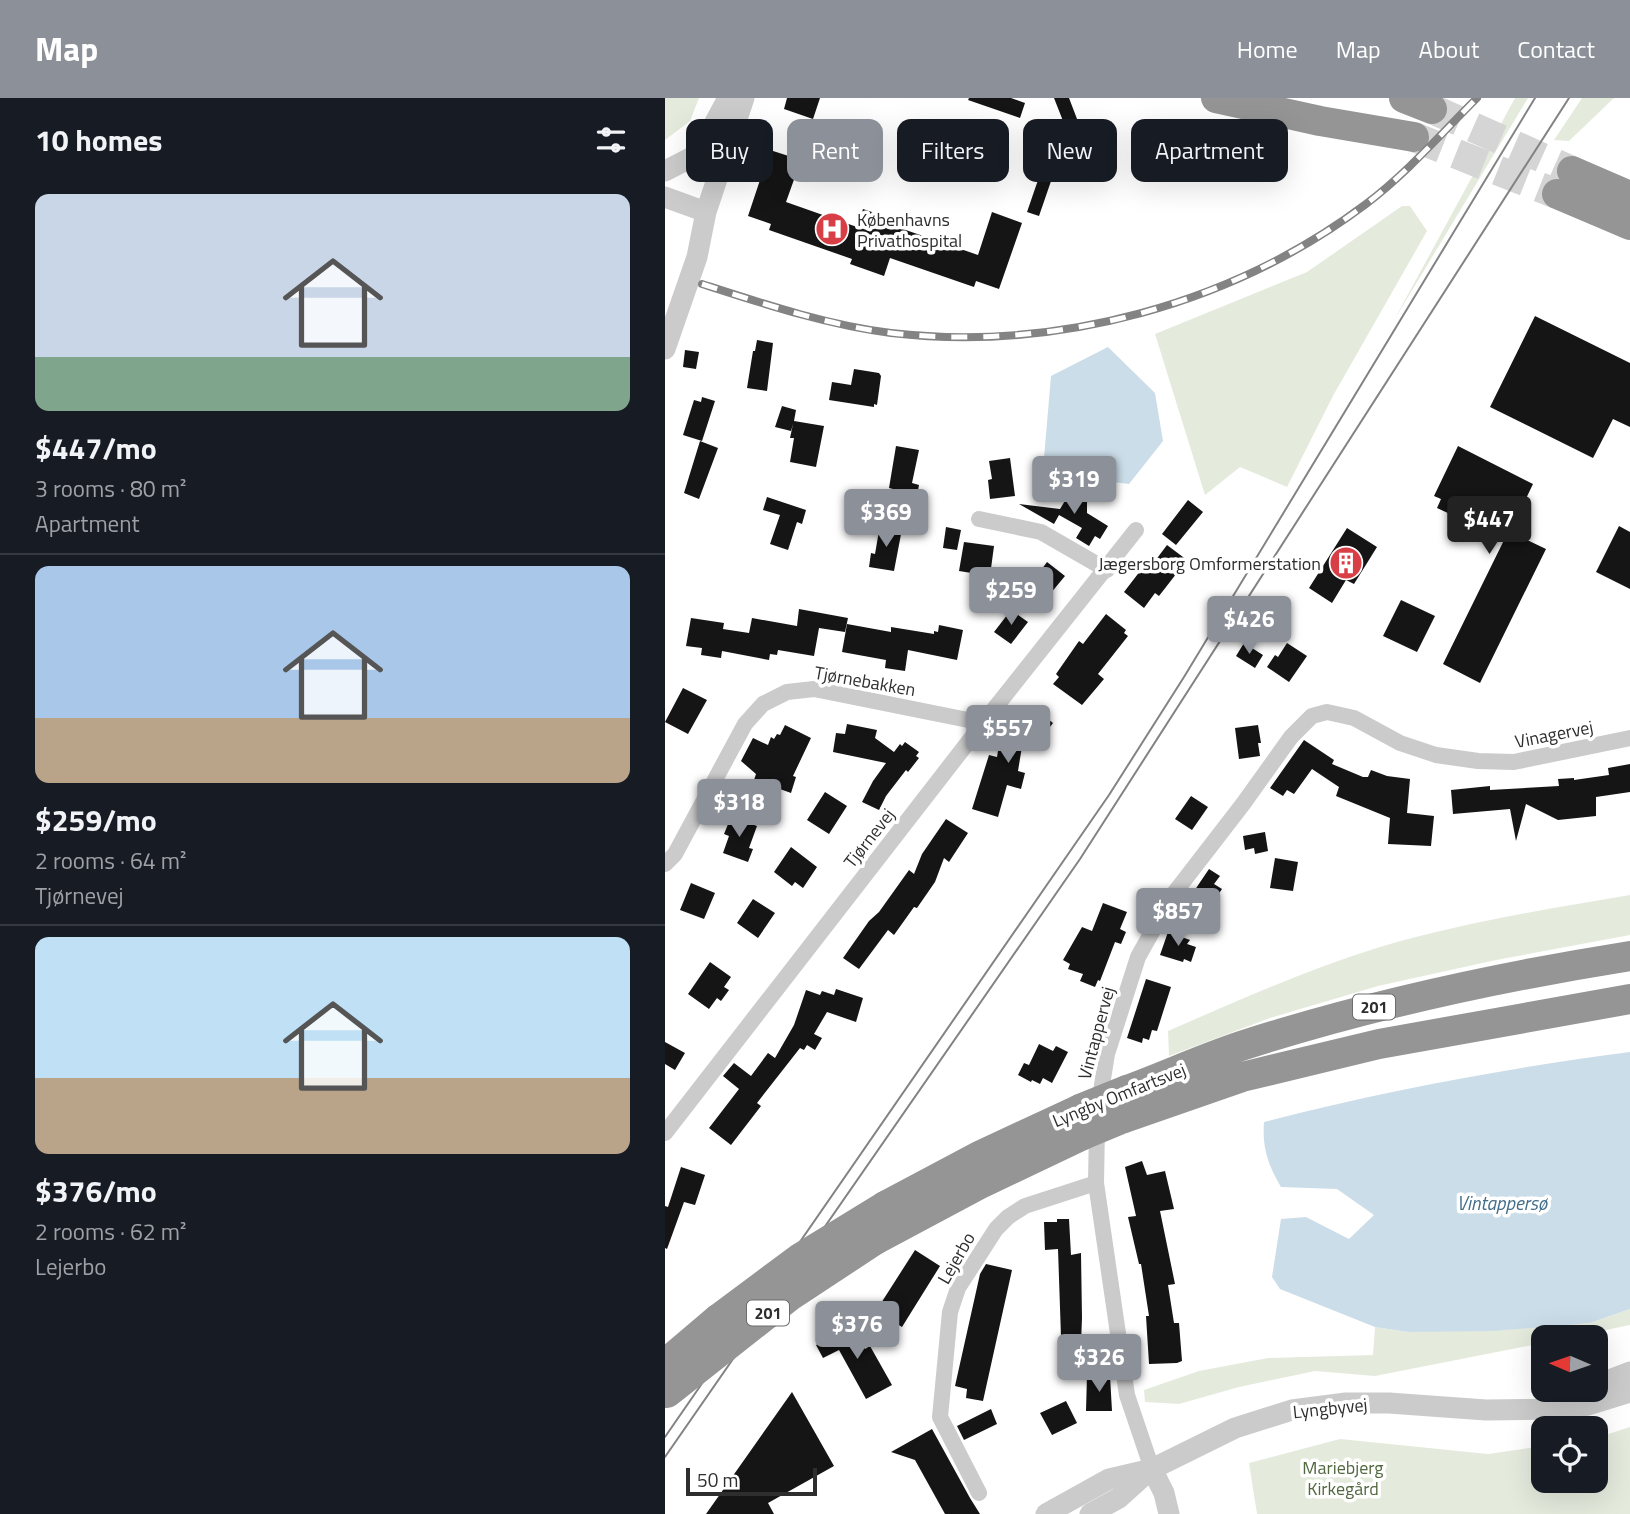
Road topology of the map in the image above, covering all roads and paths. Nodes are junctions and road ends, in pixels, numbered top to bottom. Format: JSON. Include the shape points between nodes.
{"nodes":[{"id":1,"x":728,"y":98,"type":"edge"},
{"id":2,"x":744,"y":98,"type":"edge"},
{"id":3,"x":1216,"y":98,"type":"edge"},
{"id":4,"x":1313,"y":98,"type":"edge"},
{"id":5,"x":1404,"y":98,"type":"edge"},
{"id":6,"x":1424,"y":103,"type":"tunnel mouth"},
{"id":7,"x":665,"y":172,"type":"edge"},
{"id":8,"x":1630,"y":196,"type":"edge"},
{"id":9,"x":665,"y":197,"type":"edge"},
{"id":10,"x":706,"y":212,"type":"junction"},
{"id":11,"x":1630,"y":225,"type":"edge"},
{"id":12,"x":665,"y":310,"type":"edge"},
{"id":13,"x":665,"y":349,"type":"edge"},
{"id":14,"x":979,"y":519,"type":"dead end"},
{"id":15,"x":1136,"y":530,"type":"dead end"},
{"id":16,"x":1107,"y":570,"type":"junction"},
{"id":17,"x":983,"y":723,"type":"junction"},
{"id":18,"x":1630,"y":738,"type":"edge"},
{"id":19,"x":1243,"y":804,"type":"joint"},
{"id":20,"x":665,"y":864,"type":"edge"},
{"id":21,"x":1630,"y":956,"type":"edge"},
{"id":22,"x":1630,"y":999,"type":"edge"},
{"id":23,"x":1630,"y":1018,"type":"edge"},
{"id":24,"x":1379,"y":1044,"type":"junction"},
{"id":25,"x":1125,"y":1104,"type":"junction"},
{"id":26,"x":1081,"y":1122,"type":"junction"},
{"id":27,"x":665,"y":1133,"type":"edge"},
{"id":28,"x":1096,"y":1183,"type":"junction"},
{"id":29,"x":1630,"y":1372,"type":"edge"},
{"id":30,"x":1608,"y":1380,"type":"edge"},
{"id":31,"x":666,"y":1384,"type":"edge"},
{"id":32,"x":1630,"y":1392,"type":"edge"},
{"id":33,"x":1546,"y":1402,"type":"edge"},
{"id":34,"x":1520,"y":1410,"type":"junction"},
{"id":35,"x":1151,"y":1469,"type":"junction"},
{"id":36,"x":979,"y":1493,"type":"dead end"},
{"id":37,"x":1047,"y":1514,"type":"edge"},
{"id":38,"x":1090,"y":1514,"type":"edge"},
{"id":39,"x":1169,"y":1514,"type":"edge"}],
"edges":[{"from":1,"to":7,"type":"street","via":[[698,154]]},
{"from":2,"to":10,"type":"street"},
{"from":3,"to":4,"type":"highway","via":[[1414,137]]},
{"from":5,"to":6,"type":"highway"},
{"from":8,"to":11,"type":"highway","via":[[1564,182]]},
{"from":9,"to":10,"type":"street"},
{"from":10,"to":12,"type":"street","via":[[685,253]]},
{"from":10,"to":13,"type":"street","via":[[697,257]]},
{"from":14,"to":16,"type":"street","via":[[1041,532]]},
{"from":15,"to":16,"type":"street","name":"Tjørnevej"},
{"from":16,"to":17,"type":"street","name":"Tjørnevej"},
{"from":17,"to":20,"type":"street","name":"Tjørnebakken","via":[[814,689],[787,692],[763,704],[745,724]]},
{"from":17,"to":27,"type":"street","name":"Tjørnevej"},
{"from":18,"to":19,"type":"street","name":"Vinagervej","via":[[1514,762],[1478,761],[1436,755],[1400,743],[1355,718],[1328,712],[1312,716],[1291,737]]},
{"from":19,"to":28,"type":"street","name":"Vintappervej","via":[[1172,896],[1138,957],[1105,1068],[1097,1115]]},
{"from":21,"to":25,"type":"highway","name":"Lyngby Omfartsvej","number":"201","via":[[1458,987],[1354,1012],[1239,1047]]},
{"from":22,"to":24,"type":"highway","name":"Lyngby Omfartsvej","number":"201"},
{"from":23,"to":24,"type":"highway"},
{"from":24,"to":25,"type":"highway","name":"Lyngby Omfartsvej","number":"201"},
{"from":25,"to":26,"type":"highway","name":"Lyngby Omfartsvej","number":"201","bridge":true},
{"from":26,"to":31,"type":"highway","name":"Lyngby Omfartsvej","number":"201","bridge":true,"via":[[875,1240]]},
{"from":26,"to":31,"type":"highway","name":"Lyngby Omfartsvej","number":"201","bridge":true,"via":[[981,1156],[885,1206],[800,1258],[718,1319]]},
{"from":28,"to":35,"type":"street","name":"Vintappervej","via":[[1127,1395]]},
{"from":28,"to":36,"type":"street","name":"Lejerbo","via":[[1025,1206],[1008,1217],[958,1288],[950,1312],[940,1417]]},
{"from":29,"to":30,"type":"street"},
{"from":32,"to":34,"type":"street","name":"Lyngbyvej","via":[[1588,1405]]},
{"from":33,"to":34,"type":"street","name":"Lyngbyvej"},
{"from":34,"to":35,"type":"street","name":"Lyngbyvej","via":[[1389,1403],[1292,1410],[1235,1428]]},
{"from":35,"to":37,"type":"street","via":[[1109,1479]]},
{"from":35,"to":38,"type":"street","via":[[1119,1498]]},
{"from":35,"to":39,"type":"street"}]}
